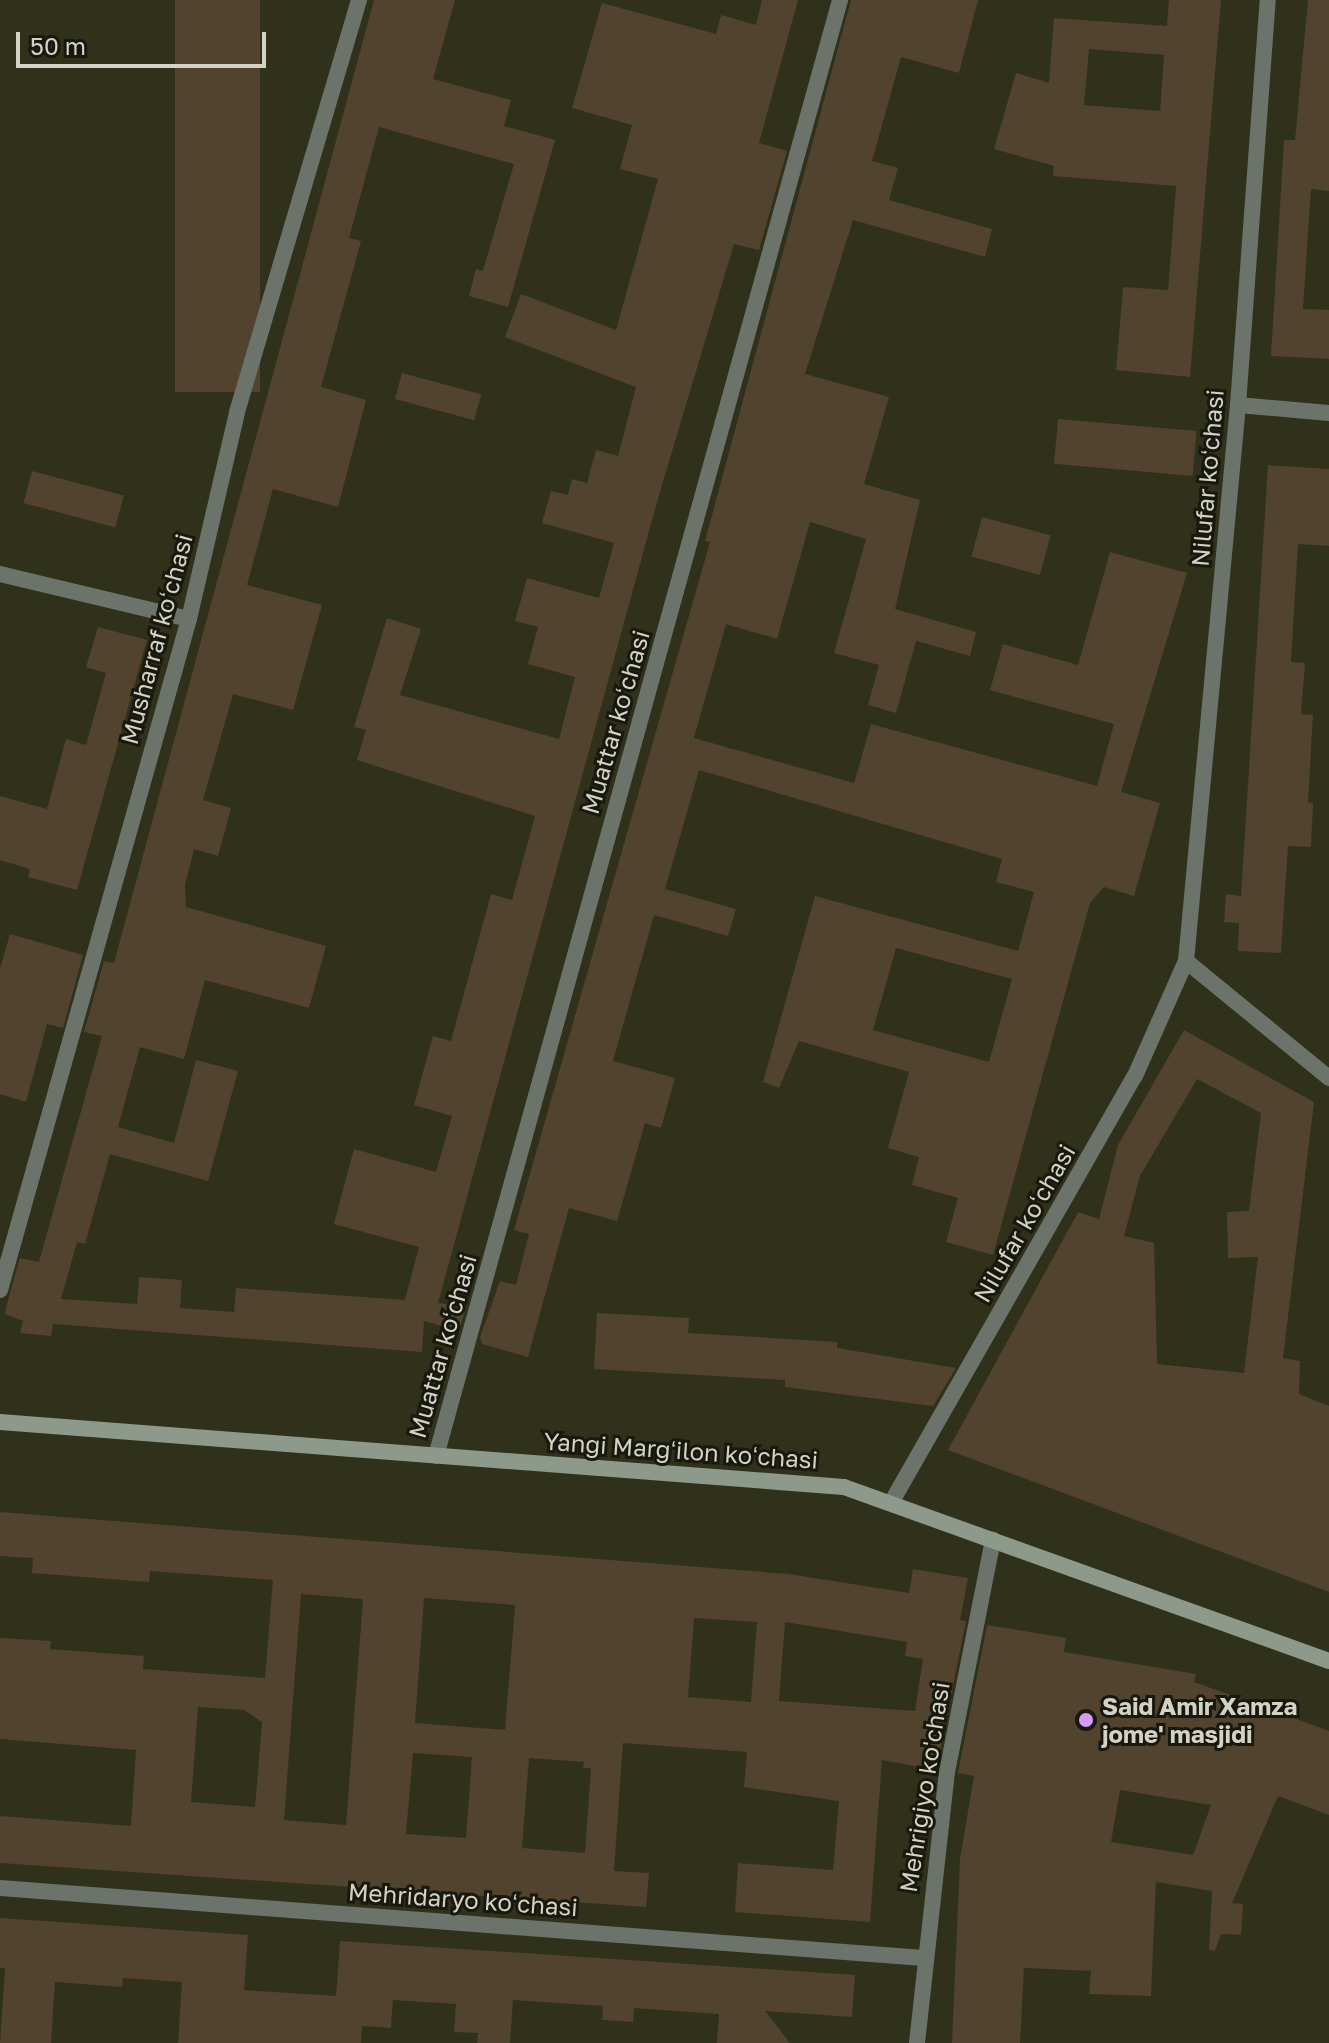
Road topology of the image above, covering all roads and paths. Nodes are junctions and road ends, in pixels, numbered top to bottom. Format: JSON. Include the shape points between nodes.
{"nodes":[{"id":1,"x":359,"y":0,"type":"edge"},
{"id":2,"x":840,"y":0,"type":"edge"},
{"id":3,"x":1268,"y":0,"type":"edge"},
{"id":4,"x":1238,"y":405,"type":"junction"},
{"id":5,"x":1329,"y":413,"type":"edge"},
{"id":6,"x":0,"y":574,"type":"edge"},
{"id":7,"x":189,"y":619,"type":"junction"},
{"id":8,"x":1186,"y":961,"type":"junction"},
{"id":9,"x":1329,"y":1078,"type":"edge"},
{"id":10,"x":0,"y":1290,"type":"edge"},
{"id":11,"x":0,"y":1422,"type":"edge"},
{"id":12,"x":436,"y":1456,"type":"junction"},
{"id":13,"x":891,"y":1503,"type":"junction"},
{"id":14,"x":993,"y":1540,"type":"junction"},
{"id":15,"x":1329,"y":1661,"type":"edge"},
{"id":16,"x":0,"y":1888,"type":"edge"},
{"id":17,"x":923,"y":1958,"type":"junction"},
{"id":18,"x":917,"y":2043,"type":"edge"}],
"edges":[{"from":1,"to":7,"type":"street","name":"Musharraf koʻchasi","via":[[237,412]]},
{"from":2,"to":12,"type":"street","name":"Muattar koʻchasi"},
{"from":3,"to":4,"type":"street","name":"Nilufar koʻchasi"},
{"from":4,"to":5,"type":"street"},
{"from":4,"to":8,"type":"street","name":"Nilufar koʻchasi"},
{"from":6,"to":7,"type":"street"},
{"from":7,"to":10,"type":"street","name":"Musharraf koʻchasi"},
{"from":8,"to":9,"type":"street"},
{"from":8,"to":13,"type":"street","name":"Nilufar koʻchasi","via":[[1135,1076]]},
{"from":11,"to":12,"type":"main road","name":"Yangi Margʻilon koʻchasi"},
{"from":12,"to":13,"type":"main road","name":"Yangi Margʻilon koʻchasi","via":[[844,1487]]},
{"from":13,"to":14,"type":"main road","name":"Yangi Margʻilon koʻchasi"},
{"from":14,"to":15,"type":"main road","name":"Yangi Margʻilon koʻchasi"},
{"from":14,"to":17,"type":"street","name":"Mehrigiyo ko'chasi","via":[[947,1772]]},
{"from":16,"to":17,"type":"street","name":"Mehridaryo koʻchasi"},
{"from":17,"to":18,"type":"street","name":"Mehrigiyo ko'chasi"}]}
